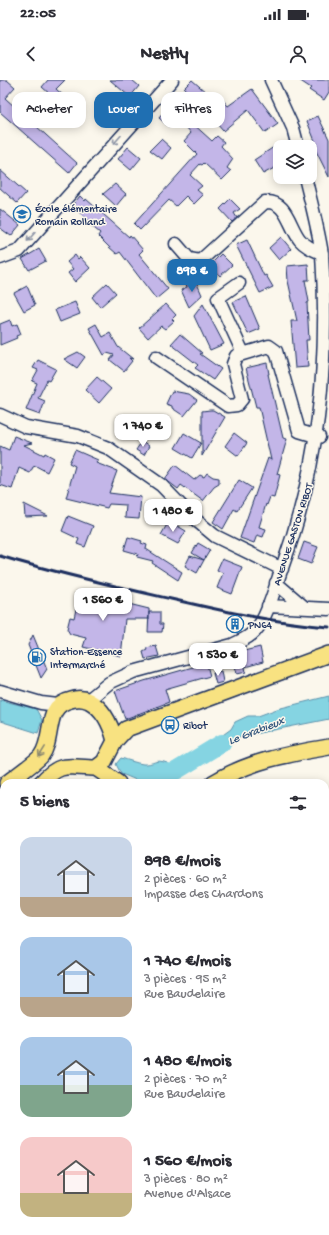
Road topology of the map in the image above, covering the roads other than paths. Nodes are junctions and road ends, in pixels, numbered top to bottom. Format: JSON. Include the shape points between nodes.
{"nodes":[{"id":1,"x":172,"y":80,"type":"edge"},
{"id":2,"x":271,"y":80,"type":"edge"},
{"id":3,"x":296,"y":140,"type":"edge"},
{"id":4,"x":307,"y":184,"type":"edge"},
{"id":5,"x":176,"y":244,"type":"dead end"},
{"id":6,"x":322,"y":253,"type":"junction"},
{"id":7,"x":0,"y":258,"type":"edge"},
{"id":8,"x":239,"y":283,"type":"dead end"},
{"id":9,"x":328,"y":328,"type":"edge"},
{"id":10,"x":243,"y":353,"type":"junction"},
{"id":11,"x":156,"y":358,"type":"dead end"},
{"id":12,"x":0,"y":415,"type":"edge"},
{"id":13,"x":319,"y":437,"type":"junction"},
{"id":14,"x":282,"y":569,"type":"junction"},
{"id":15,"x":276,"y":583,"type":"junction"},
{"id":16,"x":268,"y":606,"type":"junction"},
{"id":17,"x":304,"y":607,"type":"junction"},
{"id":18,"x":329,"y":609,"type":"edge"},
{"id":19,"x":329,"y":654,"type":"edge"},
{"id":20,"x":0,"y":691,"type":"edge"},
{"id":21,"x":93,"y":704,"type":"junction"},
{"id":22,"x":55,"y":710,"type":"junction"},
{"id":23,"x":118,"y":732,"type":"junction"},
{"id":24,"x":329,"y":747,"type":"edge"},
{"id":25,"x":329,"y":756,"type":"edge"},
{"id":26,"x":100,"y":765,"type":"junction"},
{"id":27,"x":13,"y":779,"type":"edge"},
{"id":28,"x":45,"y":779,"type":"edge"},
{"id":29,"x":114,"y":779,"type":"edge"},
{"id":30,"x":221,"y":779,"type":"edge"},
{"id":31,"x":241,"y":779,"type":"edge"}],
"edges":[{"from":1,"to":7,"type":"street","one_way":true,"via":[[19,251]]},
{"from":2,"to":3,"type":"street"},
{"from":4,"to":6,"type":"street","name":"AVENUE GASTON RIBOT"},
{"from":5,"to":6,"type":"street","via":[[189,259],[200,261],[266,202],[271,202],[280,206],[299,239],[309,248]]},
{"from":6,"to":9,"type":"street","name":"AVENUE GASTON RIBOT"},
{"from":8,"to":10,"type":"street","via":[[218,298]]},
{"from":9,"to":13,"type":"street","name":"AVENUE GASTON RIBOT","via":[[326,378]]},
{"from":10,"to":11,"type":"street","via":[[236,356],[233,364],[242,399],[237,405],[228,406]]},
{"from":10,"to":13,"type":"street","via":[[268,346],[276,350],[300,431]]},
{"from":12,"to":14,"type":"street","via":[[26,427],[78,436],[108,448],[161,485],[215,536]]},
{"from":13,"to":14,"type":"street","name":"AVENUE GASTON RIBOT","via":[[304,504]]},
{"from":14,"to":15,"type":"street","name":"AVENUE GASTON RIBOT"},
{"from":15,"to":16,"type":"street","name":"AVENUE GASTON RIBOT"},
{"from":15,"to":17,"type":"street"},
{"from":16,"to":17,"type":"street"},
{"from":16,"to":21,"type":"street","name":"AVENUE GASTON RIBOT","via":[[256,631],[246,639],[133,672],[114,680],[104,688]]},
{"from":17,"to":18,"type":"street"},
{"from":19,"to":23,"type":"main road"},
{"from":20,"to":22,"type":"street","via":[[41,703]]},
{"from":21,"to":22,"type":"main road","via":[[77,698],[66,701]]},
{"from":21,"to":23,"type":"main road"},
{"from":22,"to":27,"type":"main road","one_way":true,"via":[[40,757]]},
{"from":23,"to":26,"type":"main road"},
{"from":24,"to":30,"type":"main road","via":[[283,754],[245,766]]},
{"from":25,"to":31,"type":"main road","via":[[284,764]]},
{"from":26,"to":28,"type":"main road","via":[[65,765]]},
{"from":26,"to":29,"type":"main road"}]}
